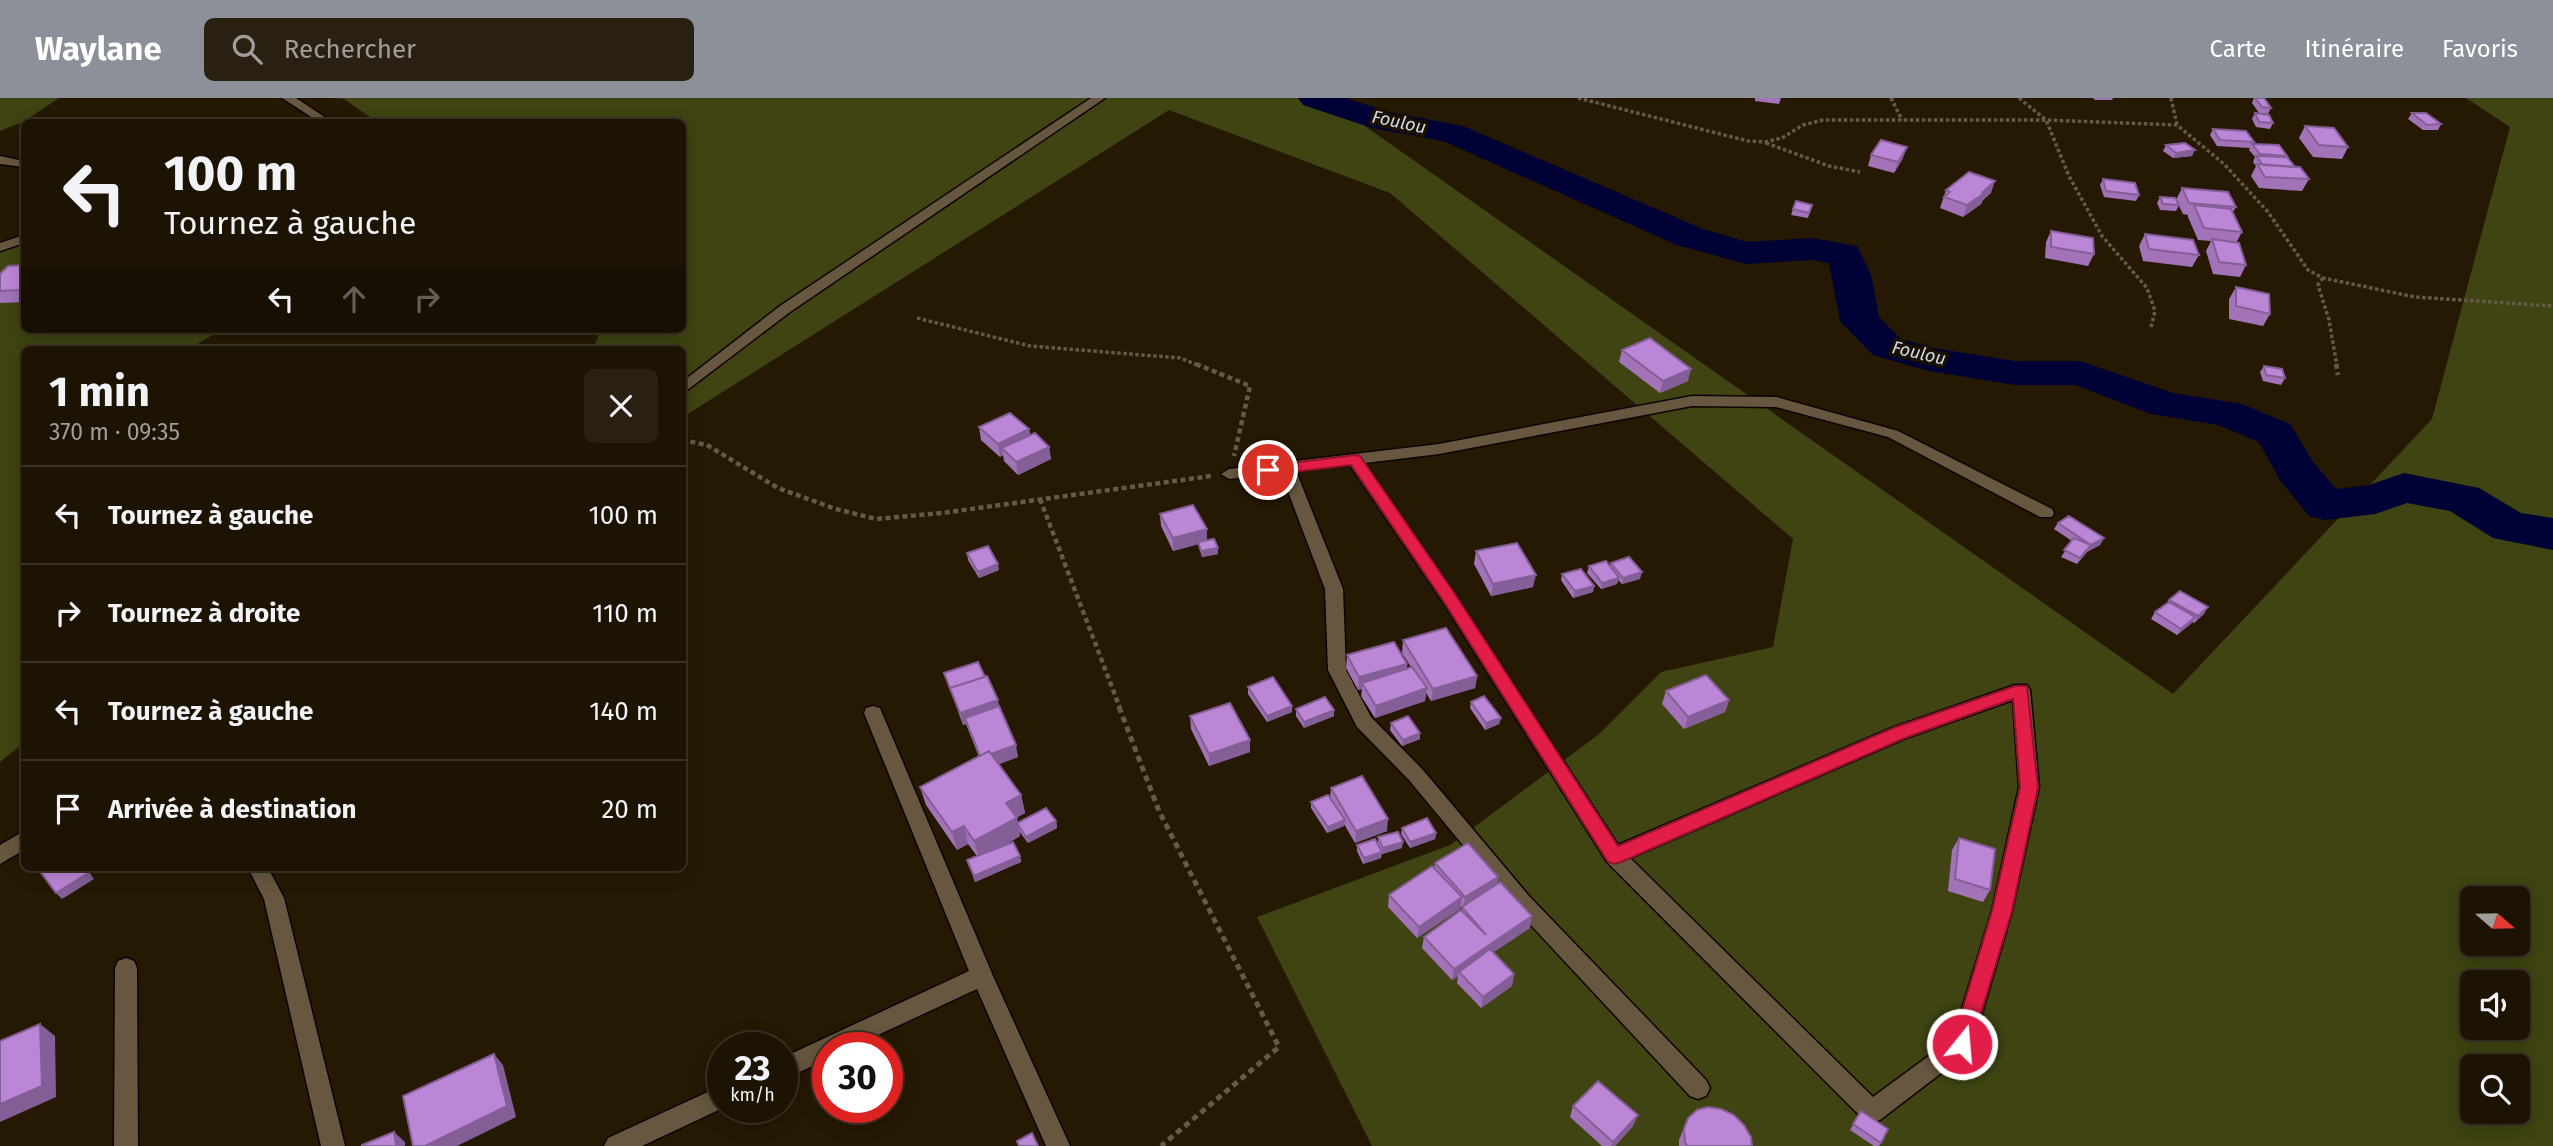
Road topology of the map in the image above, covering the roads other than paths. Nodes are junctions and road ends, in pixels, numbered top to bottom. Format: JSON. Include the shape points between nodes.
{"nodes":[{"id":1,"x":288,"y":98,"type":"edge"},
{"id":2,"x":1099,"y":98,"type":"edge"},
{"id":3,"x":321,"y":119,"type":"edge"},
{"id":4,"x":0,"y":160,"type":"edge"},
{"id":5,"x":21,"y":164,"type":"edge"},
{"id":6,"x":21,"y":240,"type":"edge"},
{"id":7,"x":0,"y":247,"type":"edge"},
{"id":8,"x":686,"y":387,"type":"edge"},
{"id":9,"x":1355,"y":460,"type":"junction"},
{"id":10,"x":1287,"y":469,"type":"junction"},
{"id":11,"x":1230,"y":474,"type":"road end"},
{"id":12,"x":2046,"y":513,"type":"dead end"},
{"id":13,"x":873,"y":713,"type":"dead end"},
{"id":14,"x":21,"y":841,"type":"edge"},
{"id":15,"x":0,"y":856,"type":"edge"},
{"id":16,"x":1614,"y":856,"type":"junction"},
{"id":17,"x":260,"y":871,"type":"edge"},
{"id":18,"x":125,"y":968,"type":"dead end"},
{"id":19,"x":982,"y":976,"type":"junction"},
{"id":20,"x":798,"y":1062,"type":"edge"},
{"id":21,"x":1698,"y":1088,"type":"dead end"},
{"id":22,"x":707,"y":1103,"type":"edge"},
{"id":23,"x":126,"y":1146,"type":"edge"},
{"id":24,"x":333,"y":1146,"type":"edge"},
{"id":25,"x":616,"y":1146,"type":"edge"},
{"id":26,"x":1058,"y":1146,"type":"edge"}],
"edges":[{"from":1,"to":3,"type":"street"},
{"from":2,"to":8,"type":"street","via":[[785,309]]},
{"from":4,"to":5,"type":"street"},
{"from":6,"to":7,"type":"street"},
{"from":9,"to":10,"type":"street"},
{"from":9,"to":12,"type":"street","via":[[1439,449],[1692,401],[1776,402],[1893,434]]},
{"from":9,"to":16,"type":"street"},
{"from":10,"to":11,"type":"street"},
{"from":10,"to":21,"type":"street","via":[[1334,589],[1337,670],[1364,722],[1416,775],[1522,902]]},
{"from":13,"to":19,"type":"street"},
{"from":14,"to":15,"type":"street"},
{"from":16,"to":16,"type":"street","via":[[1899,733],[2021,690],[2029,788],[2002,911],[1962,1044],[1872,1112]]},
{"from":17,"to":24,"type":"street","via":[[274,898]]},
{"from":18,"to":23,"type":"street"},
{"from":19,"to":20,"type":"street"},
{"from":19,"to":26,"type":"street"},
{"from":22,"to":25,"type":"street"}]}
